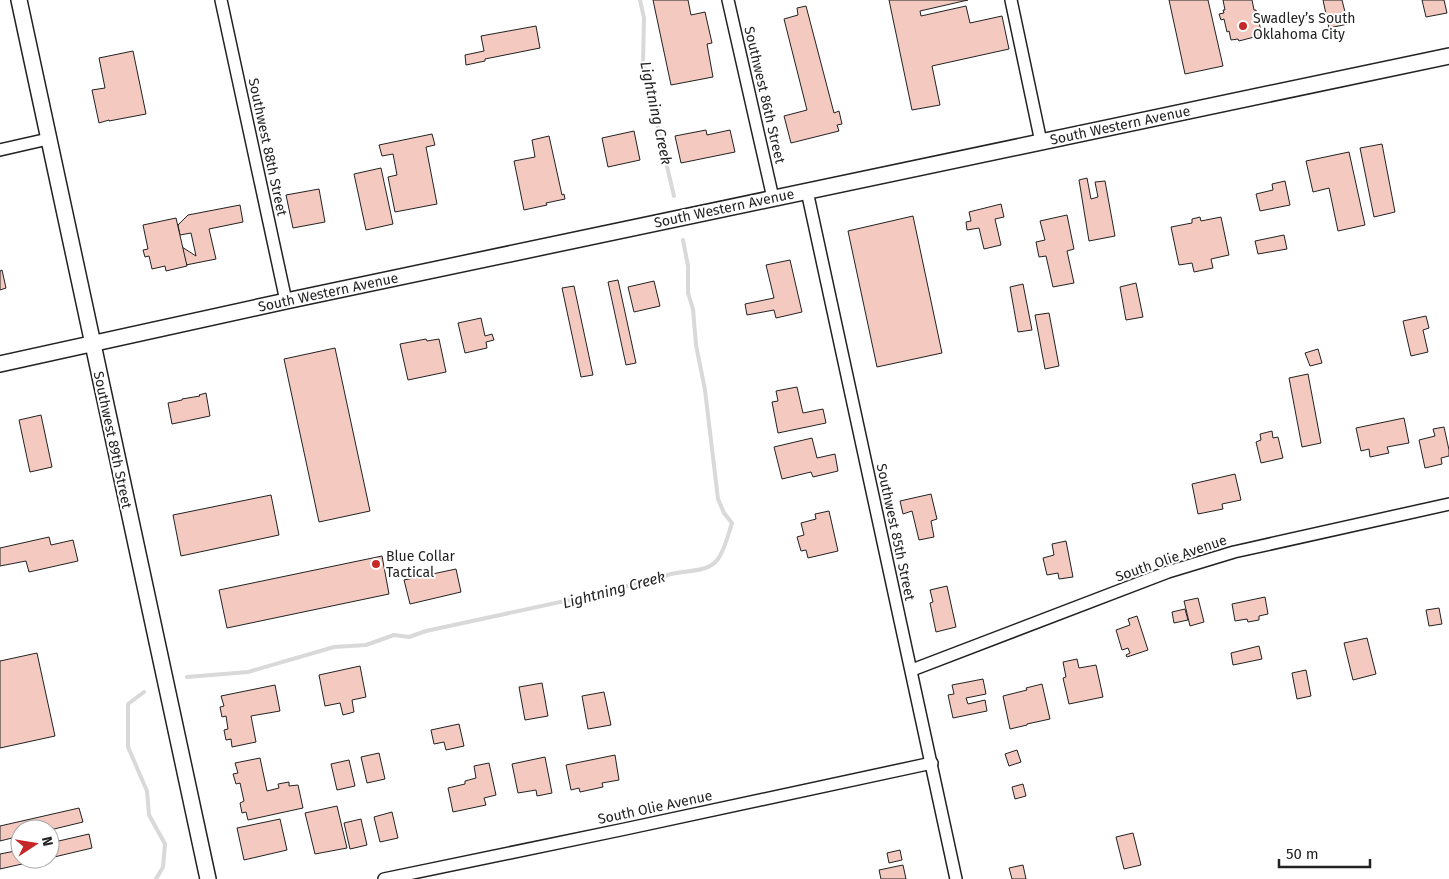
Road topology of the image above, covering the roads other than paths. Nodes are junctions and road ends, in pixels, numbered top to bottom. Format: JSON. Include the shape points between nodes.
{"nodes":[{"id":1,"x":19,"y":0,"type":"edge"},
{"id":2,"x":221,"y":0,"type":"edge"},
{"id":3,"x":728,"y":0,"type":"edge"},
{"id":4,"x":1011,"y":0,"type":"edge"},
{"id":5,"x":1449,"y":56,"type":"edge"},
{"id":6,"x":48,"y":139,"type":"junction"},
{"id":7,"x":1041,"y":142,"type":"junction"},
{"id":8,"x":0,"y":150,"type":"edge"},
{"id":9,"x":807,"y":191,"type":"junction"},
{"id":10,"x":773,"y":198,"type":"junction"},
{"id":11,"x":286,"y":300,"type":"junction"},
{"id":12,"x":92,"y":344,"type":"junction"},
{"id":13,"x":0,"y":364,"type":"edge"},
{"id":14,"x":1449,"y":504,"type":"edge"},
{"id":15,"x":912,"y":670,"type":"junction"},
{"id":16,"x":932,"y":763,"type":"junction"},
{"id":17,"x":208,"y":879,"type":"edge"},
{"id":18,"x":384,"y":879,"type":"edge"},
{"id":19,"x":956,"y":879,"type":"edge"}],
"edges":[{"from":1,"to":6,"type":"main road","name":"Southwest 89th Street"},
{"from":2,"to":11,"type":"street","name":"Southwest 88th Street"},
{"from":3,"to":10,"type":"street","name":"Southwest 86th Street"},
{"from":4,"to":7,"type":"street"},
{"from":5,"to":7,"type":"main road","name":"South Western Avenue"},
{"from":6,"to":8,"type":"street"},
{"from":6,"to":12,"type":"main road","name":"Southwest 89th Street"},
{"from":7,"to":9,"type":"main road","name":"South Western Avenue"},
{"from":9,"to":10,"type":"main road","name":"South Western Avenue"},
{"from":9,"to":15,"type":"street","name":"Southwest 85th Street"},
{"from":10,"to":11,"type":"main road","name":"South Western Avenue"},
{"from":11,"to":12,"type":"main road","name":"South Western Avenue"},
{"from":12,"to":13,"type":"main road","name":"South Western Avenue"},
{"from":12,"to":17,"type":"main road","name":"Southwest 89th Street"},
{"from":14,"to":15,"type":"street","name":"South Olie Avenue","via":[[1234,552],[1176,569]]},
{"from":15,"to":16,"type":"street","name":"Southwest 85th Street"},
{"from":16,"to":18,"type":"street","name":"South Olie Avenue"},
{"from":16,"to":19,"type":"street","name":"Southwest 85th Street"}]}
